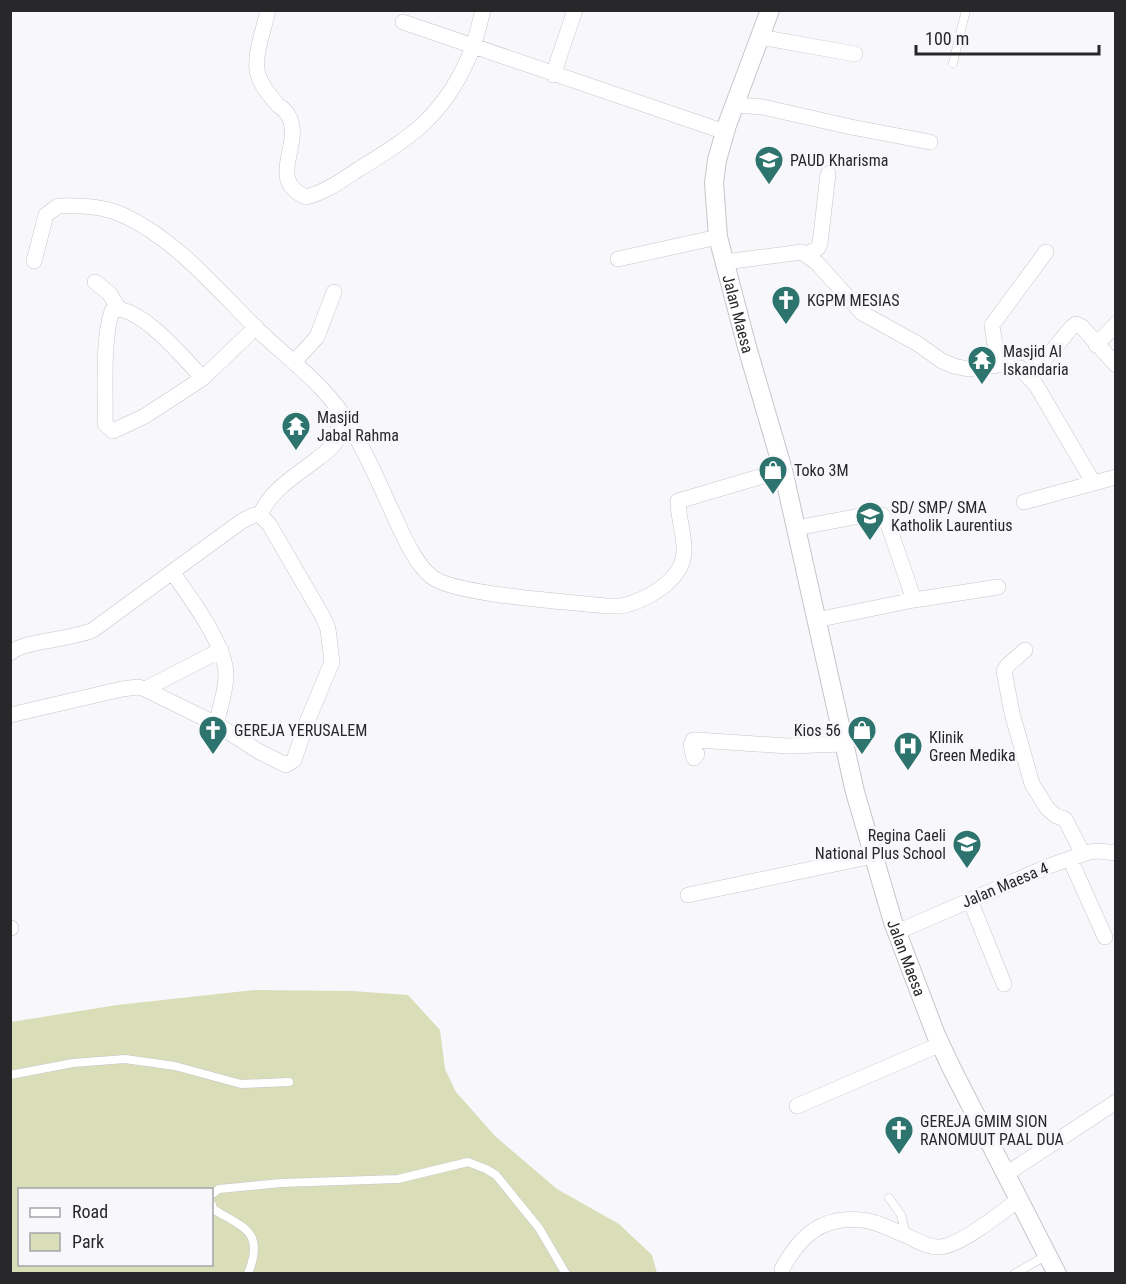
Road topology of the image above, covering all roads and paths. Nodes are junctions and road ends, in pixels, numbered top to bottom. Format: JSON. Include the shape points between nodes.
{"nodes":[{"id":1,"x":268,"y":10,"type":"edge"},
{"id":2,"x":483,"y":10,"type":"edge"},
{"id":3,"x":575,"y":10,"type":"edge"},
{"id":4,"x":770,"y":10,"type":"edge"},
{"id":5,"x":966,"y":10,"type":"edge"},
{"id":6,"x":409,"y":19,"type":"edge"},
{"id":7,"x":760,"y":37,"type":"junction"},
{"id":8,"x":473,"y":46,"type":"junction"},
{"id":9,"x":855,"y":54,"type":"dead end"},
{"id":10,"x":953,"y":63,"type":"dead end"},
{"id":11,"x":553,"y":75,"type":"junction"},
{"id":12,"x":735,"y":105,"type":"junction"},
{"id":13,"x":725,"y":132,"type":"junction"},
{"id":14,"x":930,"y":142,"type":"dead end"},
{"id":15,"x":828,"y":174,"type":"dead end"},
{"id":16,"x":718,"y":237,"type":"junction"},
{"id":17,"x":1046,"y":252,"type":"dead end"},
{"id":18,"x":807,"y":254,"type":"junction"},
{"id":19,"x":618,"y":259,"type":"dead end"},
{"id":20,"x":34,"y":261,"type":"dead end"},
{"id":21,"x":724,"y":262,"type":"junction"},
{"id":22,"x":95,"y":282,"type":"dead end"},
{"id":23,"x":334,"y":292,"type":"dead end"},
{"id":24,"x":119,"y":309,"type":"junction"},
{"id":25,"x":1116,"y":324,"type":"edge"},
{"id":26,"x":256,"y":327,"type":"junction"},
{"id":27,"x":1096,"y":345,"type":"junction"},
{"id":28,"x":294,"y":362,"type":"junction"},
{"id":29,"x":998,"y":364,"type":"junction"},
{"id":30,"x":1116,"y":365,"type":"edge"},
{"id":31,"x":1028,"y":376,"type":"junction"},
{"id":32,"x":203,"y":378,"type":"junction"},
{"id":33,"x":338,"y":406,"type":"junction"},
{"id":34,"x":783,"y":470,"type":"junction"},
{"id":35,"x":1116,"y":477,"type":"edge"},
{"id":36,"x":1093,"y":482,"type":"junction"},
{"id":37,"x":1024,"y":502,"type":"dead end"},
{"id":38,"x":261,"y":516,"type":"junction"},
{"id":39,"x":796,"y":528,"type":"junction"},
{"id":40,"x":172,"y":572,"type":"junction"},
{"id":41,"x":998,"y":587,"type":"dead end"},
{"id":42,"x":914,"y":600,"type":"junction"},
{"id":43,"x":816,"y":620,"type":"junction"},
{"id":44,"x":11,"y":648,"type":"edge"},
{"id":45,"x":221,"y":650,"type":"junction"},
{"id":46,"x":1025,"y":650,"type":"dead end"},
{"id":47,"x":145,"y":689,"type":"junction"},
{"id":48,"x":10,"y":715,"type":"edge"},
{"id":49,"x":216,"y":724,"type":"junction"},
{"id":50,"x":844,"y":744,"type":"junction"},
{"id":51,"x":697,"y":754,"type":"dead end"},
{"id":52,"x":1116,"y":853,"type":"edge"},
{"id":53,"x":873,"y":856,"type":"junction"},
{"id":54,"x":1077,"y":856,"type":"junction"},
{"id":55,"x":688,"y":894,"type":"dead end"},
{"id":56,"x":970,"y":900,"type":"junction"},
{"id":57,"x":897,"y":932,"type":"junction"},
{"id":58,"x":1105,"y":937,"type":"dead end"},
{"id":59,"x":1004,"y":984,"type":"dead end"},
{"id":60,"x":941,"y":1044,"type":"junction"},
{"id":61,"x":10,"y":1076,"type":"edge"},
{"id":62,"x":289,"y":1082,"type":"dead end"},
{"id":63,"x":1116,"y":1102,"type":"edge"},
{"id":64,"x":798,"y":1106,"type":"dead end"},
{"id":65,"x":1006,"y":1174,"type":"junction"},
{"id":66,"x":213,"y":1193,"type":"edge"},
{"id":67,"x":890,"y":1198,"type":"dead end"},
{"id":68,"x":1018,"y":1200,"type":"junction"},
{"id":69,"x":213,"y":1209,"type":"edge"},
{"id":70,"x":906,"y":1236,"type":"junction"},
{"id":71,"x":1047,"y":1255,"type":"junction"},
{"id":72,"x":782,"y":1269,"type":"dead end"},
{"id":73,"x":249,"y":1274,"type":"edge"},
{"id":74,"x":566,"y":1274,"type":"edge"},
{"id":75,"x":1014,"y":1274,"type":"edge"},
{"id":76,"x":1057,"y":1274,"type":"edge"}],
"edges":[{"from":1,"to":8,"type":"street","via":[[257,57],[258,71],[265,88],[288,113],[292,141],[286,168],[288,181],[306,197],[332,187],[380,158],[437,112],[455,86]]},
{"from":2,"to":8,"type":"street"},
{"from":3,"to":11,"type":"street"},
{"from":4,"to":7,"type":"street","name":"Jalan Maesa"},
{"from":5,"to":10,"type":"lane"},
{"from":6,"to":8,"type":"street"},
{"from":7,"to":9,"type":"street"},
{"from":7,"to":12,"type":"street","name":"Jalan Maesa"},
{"from":8,"to":11,"type":"street"},
{"from":11,"to":13,"type":"street"},
{"from":12,"to":13,"type":"street","name":"Jalan Maesa"},
{"from":12,"to":14,"type":"street","via":[[763,107]]},
{"from":13,"to":16,"type":"street","name":"Jalan Maesa","via":[[714,183]]},
{"from":15,"to":18,"type":"street","via":[[820,244]]},
{"from":16,"to":19,"type":"street"},
{"from":16,"to":21,"type":"street","name":"Jalan Maesa"},
{"from":17,"to":29,"type":"street","via":[[993,322]]},
{"from":18,"to":21,"type":"street","via":[[797,251]]},
{"from":18,"to":29,"type":"street","via":[[862,313],[942,361],[968,369]]},
{"from":20,"to":26,"type":"street","via":[[42,224],[51,210],[71,205],[108,210],[125,216],[174,248]]},
{"from":21,"to":34,"type":"street","name":"Jalan Maesa"},
{"from":22,"to":24,"type":"street","via":[[109,293]]},
{"from":23,"to":28,"type":"street","via":[[317,337]]},
{"from":24,"to":32,"type":"street","via":[[144,321]]},
{"from":24,"to":32,"type":"street","via":[[112,311],[109,320],[106,428],[120,429]]},
{"from":25,"to":27,"type":"street"},
{"from":26,"to":28,"type":"street"},
{"from":26,"to":32,"type":"street"},
{"from":27,"to":30,"type":"street"},
{"from":27,"to":31,"type":"street","via":[[1082,327],[1073,326]]},
{"from":28,"to":33,"type":"street"},
{"from":29,"to":31,"type":"street","via":[[1020,368]]},
{"from":31,"to":36,"type":"street"},
{"from":33,"to":34,"type":"street","via":[[407,543],[430,576],[440,583],[476,591],[627,605],[648,596],[680,568],[684,554],[678,501]]},
{"from":33,"to":38,"type":"street","via":[[335,442],[272,495]]},
{"from":34,"to":39,"type":"street","name":"Jalan Maesa"},
{"from":35,"to":36,"type":"street"},
{"from":36,"to":37,"type":"street"},
{"from":38,"to":40,"type":"street","via":[[242,521]]},
{"from":38,"to":49,"type":"street","via":[[319,609],[328,629],[333,662],[291,763],[273,760]]},
{"from":39,"to":42,"type":"street","via":[[882,515]]},
{"from":39,"to":43,"type":"street","name":"Jalan Maesa"},
{"from":40,"to":44,"type":"street","via":[[83,635]]},
{"from":40,"to":45,"type":"street"},
{"from":41,"to":42,"type":"street"},
{"from":42,"to":43,"type":"street"},
{"from":43,"to":50,"type":"street","name":"Jalan Maesa"},
{"from":45,"to":47,"type":"street"},
{"from":45,"to":49,"type":"street","via":[[226,676]]},
{"from":46,"to":54,"type":"street","via":[[1004,671],[1012,713],[1029,777],[1047,808],[1065,819]]},
{"from":47,"to":48,"type":"street","via":[[122,689]]},
{"from":47,"to":49,"type":"street"},
{"from":50,"to":51,"type":"street","via":[[788,746],[697,740],[691,745],[694,758]]},
{"from":50,"to":53,"type":"street","name":"Jalan Maesa"},
{"from":52,"to":54,"type":"street","name":"Jalan Maesa 4","via":[[1099,851]]},
{"from":53,"to":55,"type":"street"},
{"from":53,"to":57,"type":"street","name":"Jalan Maesa"},
{"from":54,"to":56,"type":"street","name":"Jalan Maesa 4"},
{"from":54,"to":58,"type":"street"},
{"from":56,"to":57,"type":"street","name":"Jalan Maesa 4"},
{"from":56,"to":59,"type":"street"},
{"from":57,"to":60,"type":"street","name":"Jalan Maesa"},
{"from":60,"to":64,"type":"street"},
{"from":60,"to":65,"type":"street","name":"Jalan Maesa"},
{"from":61,"to":62,"type":"lane","via":[[73,1063],[125,1059],[175,1066],[241,1084]]},
{"from":63,"to":65,"type":"street"},
{"from":65,"to":68,"type":"street","name":"Jalan Maesa"},
{"from":66,"to":74,"type":"lane","via":[[219,1189],[281,1183],[398,1179],[468,1162],[496,1175],[539,1228]]},
{"from":67,"to":70,"type":"lane","via":[[901,1215]]},
{"from":68,"to":70,"type":"street","via":[[943,1247],[932,1247]]},
{"from":68,"to":71,"type":"street","name":"Jalan Maesa"},
{"from":69,"to":73,"type":"lane","via":[[242,1226],[254,1242],[255,1257]]},
{"from":70,"to":72,"type":"street","via":[[877,1223],[838,1221],[807,1235]]},
{"from":71,"to":75,"type":"lane"},
{"from":71,"to":76,"type":"street","name":"Jalan Maesa"}]}
